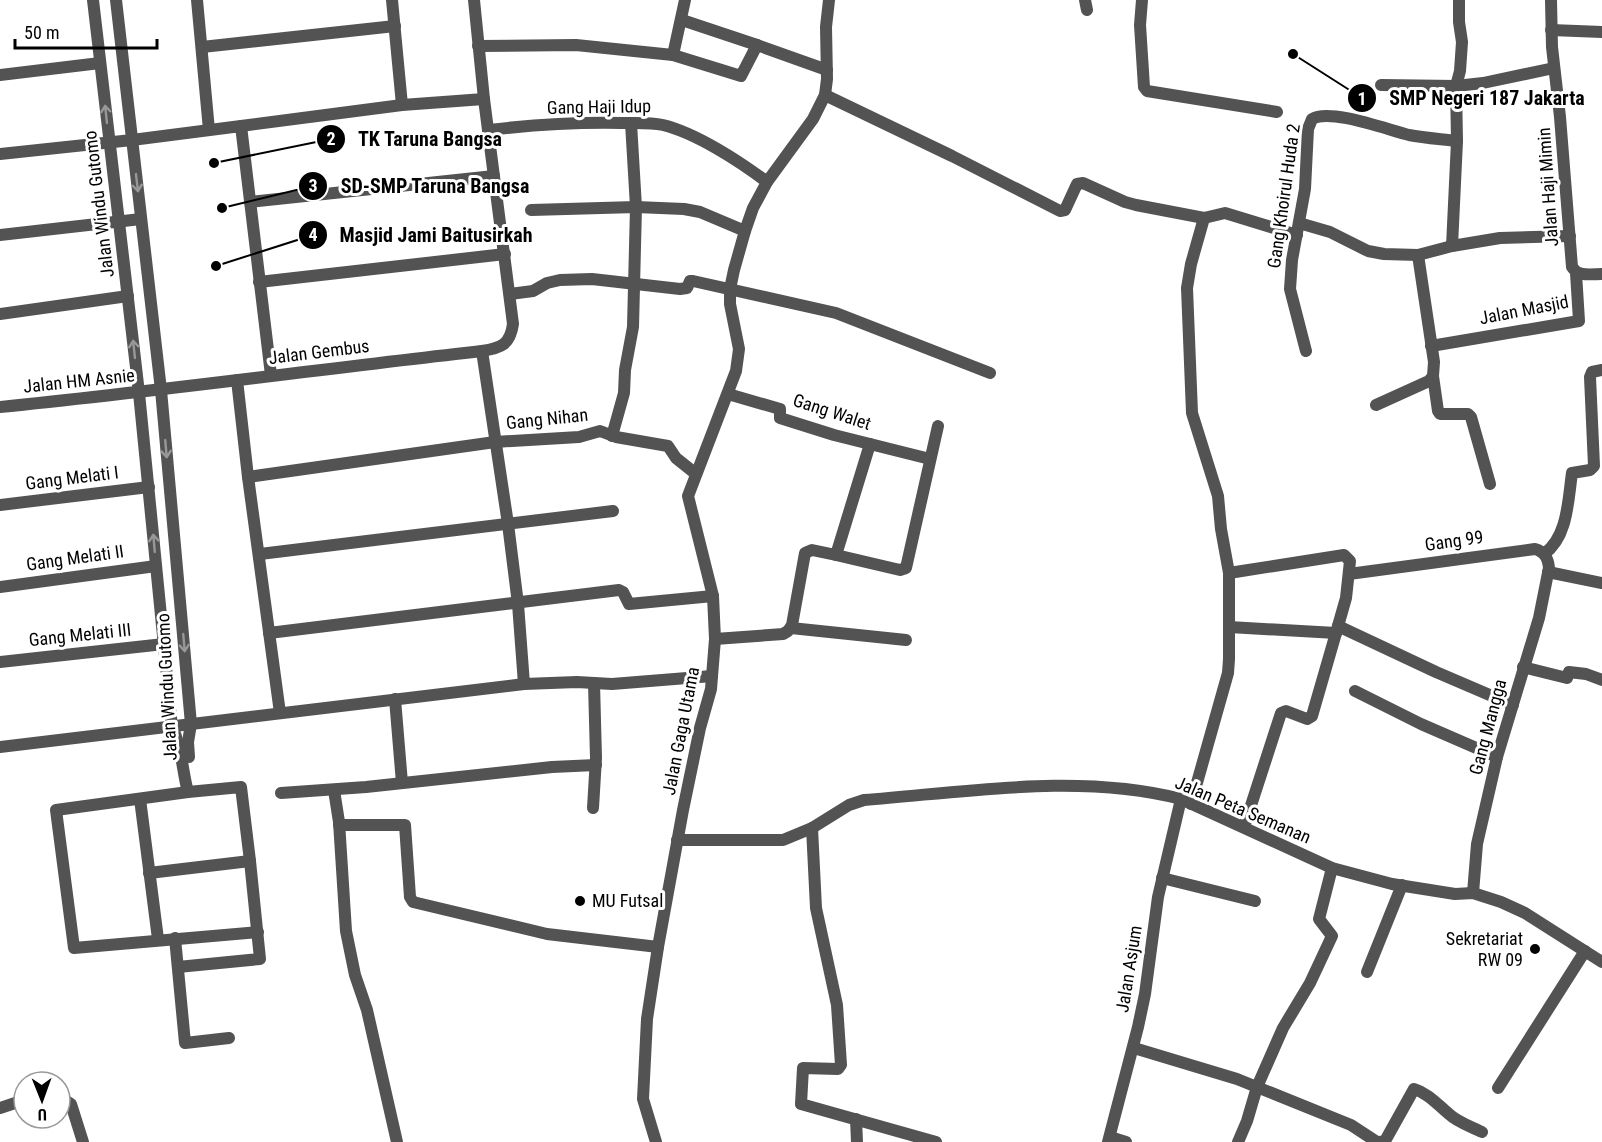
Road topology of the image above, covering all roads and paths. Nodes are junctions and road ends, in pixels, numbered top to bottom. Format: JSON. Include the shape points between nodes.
{"nodes":[{"id":1,"x":93,"y":0,"type":"edge"},
{"id":2,"x":116,"y":0,"type":"edge"},
{"id":3,"x":197,"y":0,"type":"edge"},
{"id":4,"x":392,"y":0,"type":"edge"},
{"id":5,"x":474,"y":0,"type":"edge"},
{"id":6,"x":685,"y":0,"type":"edge"},
{"id":7,"x":829,"y":0,"type":"edge"},
{"id":8,"x":1142,"y":0,"type":"edge"},
{"id":9,"x":1459,"y":0,"type":"edge"},
{"id":10,"x":1551,"y":0,"type":"edge"},
{"id":11,"x":682,"y":20,"type":"junction"},
{"id":12,"x":395,"y":26,"type":"junction"},
{"id":13,"x":1551,"y":30,"type":"junction"},
{"id":14,"x":1602,"y":32,"type":"edge"},
{"id":15,"x":757,"y":45,"type":"junction"},
{"id":16,"x":478,"y":46,"type":"junction"},
{"id":17,"x":202,"y":47,"type":"junction"},
{"id":18,"x":673,"y":55,"type":"junction"},
{"id":19,"x":100,"y":63,"type":"junction"},
{"id":20,"x":1554,"y":68,"type":"junction"},
{"id":21,"x":827,"y":70,"type":"junction"},
{"id":22,"x":0,"y":75,"type":"edge"},
{"id":23,"x":1381,"y":85,"type":"dead end"},
{"id":24,"x":1456,"y":86,"type":"junction"},
{"id":25,"x":825,"y":95,"type":"junction"},
{"id":26,"x":484,"y":99,"type":"junction"},
{"id":27,"x":402,"y":105,"type":"junction"},
{"id":28,"x":1277,"y":112,"type":"dead end"},
{"id":29,"x":631,"y":123,"type":"junction"},
{"id":30,"x":241,"y":126,"type":"junction"},
{"id":31,"x":210,"y":130,"type":"junction"},
{"id":32,"x":489,"y":130,"type":"junction"},
{"id":33,"x":132,"y":140,"type":"junction"},
{"id":34,"x":1456,"y":141,"type":"junction"},
{"id":35,"x":109,"y":142,"type":"junction"},
{"id":36,"x":0,"y":154,"type":"edge"},
{"id":37,"x":494,"y":176,"type":"junction"},
{"id":38,"x":767,"y":182,"type":"junction"},
{"id":39,"x":250,"y":202,"type":"junction"},
{"id":40,"x":636,"y":207,"type":"junction"},
{"id":41,"x":531,"y":210,"type":"dead end"},
{"id":42,"x":1204,"y":218,"type":"junction"},
{"id":43,"x":141,"y":219,"type":"junction"},
{"id":44,"x":119,"y":221,"type":"junction"},
{"id":45,"x":1298,"y":229,"type":"junction"},
{"id":46,"x":745,"y":231,"type":"junction"},
{"id":47,"x":0,"y":235,"type":"edge"},
{"id":48,"x":1570,"y":236,"type":"junction"},
{"id":49,"x":1452,"y":246,"type":"junction"},
{"id":50,"x":505,"y":254,"type":"junction"},
{"id":51,"x":1418,"y":255,"type":"junction"},
{"id":52,"x":1576,"y":273,"type":"junction"},
{"id":53,"x":1602,"y":274,"type":"edge"},
{"id":54,"x":259,"y":282,"type":"junction"},
{"id":55,"x":634,"y":283,"type":"junction"},
{"id":56,"x":730,"y":289,"type":"junction"},
{"id":57,"x":510,"y":294,"type":"junction"},
{"id":58,"x":128,"y":296,"type":"junction"},
{"id":59,"x":0,"y":314,"type":"edge"},
{"id":60,"x":1431,"y":346,"type":"junction"},
{"id":61,"x":482,"y":351,"type":"junction"},
{"id":62,"x":1306,"y":351,"type":"dead end"},
{"id":63,"x":1602,"y":370,"type":"edge"},
{"id":64,"x":990,"y":373,"type":"dead end"},
{"id":65,"x":271,"y":375,"type":"junction"},
{"id":66,"x":1433,"y":375,"type":"junction"},
{"id":67,"x":237,"y":380,"type":"junction"},
{"id":68,"x":161,"y":390,"type":"junction"},
{"id":69,"x":139,"y":393,"type":"junction"},
{"id":70,"x":728,"y":394,"type":"junction"},
{"id":71,"x":1376,"y":405,"type":"dead end"},
{"id":72,"x":0,"y":407,"type":"edge"},
{"id":73,"x":938,"y":426,"type":"dead end"},
{"id":74,"x":612,"y":436,"type":"junction"},
{"id":75,"x":495,"y":442,"type":"junction"},
{"id":76,"x":870,"y":444,"type":"junction"},
{"id":77,"x":930,"y":459,"type":"junction"},
{"id":78,"x":696,"y":474,"type":"junction"},
{"id":79,"x":248,"y":477,"type":"junction"},
{"id":80,"x":1490,"y":484,"type":"dead end"},
{"id":81,"x":148,"y":487,"type":"junction"},
{"id":82,"x":0,"y":505,"type":"edge"},
{"id":83,"x":172,"y":510,"type":"junction"},
{"id":84,"x":151,"y":512,"type":"junction"},
{"id":85,"x":612,"y":512,"type":"dead end"},
{"id":86,"x":508,"y":524,"type":"junction"},
{"id":87,"x":260,"y":554,"type":"junction"},
{"id":88,"x":1544,"y":554,"type":"junction"},
{"id":89,"x":836,"y":555,"type":"junction"},
{"id":90,"x":156,"y":566,"type":"junction"},
{"id":91,"x":1548,"y":572,"type":"junction"},
{"id":92,"x":1229,"y":573,"type":"junction"},
{"id":93,"x":1349,"y":574,"type":"junction"},
{"id":94,"x":1602,"y":583,"type":"edge"},
{"id":95,"x":0,"y":587,"type":"edge"},
{"id":96,"x":713,"y":596,"type":"junction"},
{"id":97,"x":518,"y":604,"type":"junction"},
{"id":98,"x":1229,"y":627,"type":"junction"},
{"id":99,"x":791,"y":628,"type":"junction"},
{"id":100,"x":1337,"y":629,"type":"junction"},
{"id":101,"x":269,"y":633,"type":"junction"},
{"id":102,"x":715,"y":639,"type":"junction"},
{"id":103,"x":906,"y":640,"type":"dead end"},
{"id":104,"x":164,"y":644,"type":"junction"},
{"id":105,"x":0,"y":662,"type":"edge"},
{"id":106,"x":1523,"y":667,"type":"junction"},
{"id":107,"x":712,"y":676,"type":"junction"},
{"id":108,"x":1602,"y":680,"type":"edge"},
{"id":109,"x":594,"y":683,"type":"junction"},
{"id":110,"x":524,"y":684,"type":"junction"},
{"id":111,"x":1355,"y":691,"type":"dead end"},
{"id":112,"x":395,"y":699,"type":"junction"},
{"id":113,"x":1513,"y":705,"type":"junction"},
{"id":114,"x":280,"y":713,"type":"junction"},
{"id":115,"x":191,"y":724,"type":"junction"},
{"id":116,"x":172,"y":727,"type":"junction"},
{"id":117,"x":0,"y":747,"type":"edge"},
{"id":118,"x":1497,"y":757,"type":"junction"},
{"id":119,"x":596,"y":765,"type":"junction"},
{"id":120,"x":402,"y":783,"type":"junction"},
{"id":121,"x":334,"y":790,"type":"junction"},
{"id":122,"x":188,"y":792,"type":"junction"},
{"id":123,"x":281,"y":793,"type":"dead end"},
{"id":124,"x":140,"y":799,"type":"junction"},
{"id":125,"x":1186,"y":802,"type":"junction"},
{"id":126,"x":593,"y":807,"type":"dead end"},
{"id":127,"x":339,"y":825,"type":"junction"},
{"id":128,"x":1244,"y":827,"type":"junction"},
{"id":129,"x":812,"y":828,"type":"junction"},
{"id":130,"x":677,"y":840,"type":"junction"},
{"id":131,"x":250,"y":861,"type":"junction"},
{"id":132,"x":1332,"y":868,"type":"junction"},
{"id":133,"x":149,"y":873,"type":"junction"},
{"id":134,"x":1162,"y":879,"type":"junction"},
{"id":135,"x":1402,"y":885,"type":"junction"},
{"id":136,"x":1473,"y":893,"type":"junction"},
{"id":137,"x":1255,"y":901,"type":"dead end"},
{"id":138,"x":258,"y":932,"type":"junction"},
{"id":139,"x":175,"y":938,"type":"junction"},
{"id":140,"x":158,"y":939,"type":"junction"},
{"id":141,"x":658,"y":948,"type":"junction"},
{"id":142,"x":1585,"y":951,"type":"junction"},
{"id":143,"x":1602,"y":962,"type":"edge"},
{"id":144,"x":178,"y":968,"type":"junction"},
{"id":145,"x":1367,"y":972,"type":"dead end"},
{"id":146,"x":229,"y":1038,"type":"dead end"},
{"id":147,"x":1134,"y":1048,"type":"junction"},
{"id":148,"x":1257,"y":1087,"type":"junction"},
{"id":149,"x":1498,"y":1088,"type":"dead end"},
{"id":150,"x":72,"y":1107,"type":"edge"},
{"id":151,"x":856,"y":1119,"type":"junction"},
{"id":152,"x":1482,"y":1132,"type":"dead end"},
{"id":153,"x":1109,"y":1139,"type":"edge"},
{"id":154,"x":83,"y":1142,"type":"edge"},
{"id":155,"x":397,"y":1142,"type":"edge"},
{"id":156,"x":656,"y":1142,"type":"edge"},
{"id":157,"x":857,"y":1142,"type":"edge"},
{"id":158,"x":936,"y":1142,"type":"edge"},
{"id":159,"x":1126,"y":1142,"type":"edge"},
{"id":160,"x":1238,"y":1142,"type":"edge"},
{"id":161,"x":1379,"y":1142,"type":"edge"}],
"edges":[{"from":1,"to":19,"type":"street","name":"Jalan Windu Gutomo"},
{"from":2,"to":33,"type":"street","name":"Jalan Windu Gutomo"},
{"from":3,"to":17,"type":"street"},
{"from":4,"to":12,"type":"street"},
{"from":5,"to":16,"type":"street","name":"Jalan Gembus"},
{"from":6,"to":11,"type":"street"},
{"from":7,"to":21,"type":"street","name":"Jalan Gaga Utama"},
{"from":8,"to":28,"type":"street","name":"Gang Khoirul Huda 2","via":[[1140,25],[1147,91]]},
{"from":9,"to":24,"type":"street","via":[[1462,42]]},
{"from":10,"to":13,"type":"street","name":"Jalan Haji Mimin"},
{"from":11,"to":15,"type":"street"},
{"from":11,"to":18,"type":"street"},
{"from":12,"to":17,"type":"street"},
{"from":12,"to":27,"type":"street"},
{"from":13,"to":14,"type":"street"},
{"from":13,"to":20,"type":"street","name":"Jalan Haji Mimin"},
{"from":15,"to":18,"type":"street","via":[[741,76]]},
{"from":15,"to":21,"type":"street"},
{"from":16,"to":18,"type":"street","via":[[576,45]]},
{"from":16,"to":26,"type":"street","name":"Jalan Gembus"},
{"from":17,"to":31,"type":"street"},
{"from":19,"to":22,"type":"street"},
{"from":35,"to":19,"type":"street","name":"Jalan Windu Gutomo","one_way":true},
{"from":20,"to":24,"type":"street"},
{"from":20,"to":48,"type":"street","name":"Jalan Haji Mimin"},
{"from":21,"to":25,"type":"street","name":"Jalan Gaga Utama"},
{"from":23,"to":24,"type":"street"},
{"from":24,"to":34,"type":"street"},
{"from":25,"to":38,"type":"street","name":"Jalan Gaga Utama","via":[[813,120]]},
{"from":25,"to":42,"type":"street","via":[[1060,212],[1080,183],[1125,202]]},
{"from":26,"to":27,"type":"street"},
{"from":26,"to":32,"type":"street","name":"Jalan Gembus"},
{"from":27,"to":30,"type":"street"},
{"from":29,"to":32,"type":"street","name":"Gang Haji Idup"},
{"from":29,"to":38,"type":"street","name":"Gang Haji Idup","via":[[656,124],[688,133]]},
{"from":29,"to":40,"type":"street"},
{"from":30,"to":31,"type":"street"},
{"from":30,"to":39,"type":"street"},
{"from":31,"to":33,"type":"street"},
{"from":32,"to":37,"type":"street","name":"Jalan Gembus"},
{"from":33,"to":35,"type":"street"},
{"from":33,"to":43,"type":"street","name":"Jalan Windu Gutomo","one_way":true},
{"from":34,"to":45,"type":"street","name":"Gang Khoirul Huda 2","via":[[1412,135],[1352,119],[1316,116],[1308,129]]},
{"from":34,"to":49,"type":"street"},
{"from":35,"to":36,"type":"street"},
{"from":35,"to":44,"type":"street","name":"Jalan Windu Gutomo"},
{"from":37,"to":39,"type":"street"},
{"from":37,"to":50,"type":"street","name":"Jalan Gembus"},
{"from":38,"to":46,"type":"street","name":"Jalan Gaga Utama"},
{"from":39,"to":54,"type":"street"},
{"from":40,"to":41,"type":"street"},
{"from":40,"to":46,"type":"street","via":[[700,212]]},
{"from":40,"to":55,"type":"street"},
{"from":42,"to":45,"type":"street","via":[[1225,213]]},
{"from":42,"to":92,"type":"street","name":"Jalan Asjum","via":[[1187,288],[1192,413],[1218,496]]},
{"from":43,"to":44,"type":"street"},
{"from":43,"to":68,"type":"street","name":"Jalan Windu Gutomo"},
{"from":44,"to":47,"type":"street"},
{"from":44,"to":58,"type":"street","name":"Jalan Windu Gutomo"},
{"from":45,"to":51,"type":"street","via":[[1330,232],[1368,251]]},
{"from":45,"to":62,"type":"street","name":"Gang Khoirul Huda 2","via":[[1290,289]]},
{"from":46,"to":56,"type":"street","name":"Jalan Gaga Utama"},
{"from":48,"to":49,"type":"street","via":[[1500,238]]},
{"from":48,"to":52,"type":"street","name":"Jalan Haji Mimin"},
{"from":49,"to":51,"type":"street"},
{"from":50,"to":54,"type":"street"},
{"from":50,"to":57,"type":"street","name":"Jalan Gembus"},
{"from":51,"to":60,"type":"street"},
{"from":52,"to":53,"type":"street"},
{"from":52,"to":60,"type":"street","name":"Jalan Masjid","via":[[1579,321]]},
{"from":54,"to":65,"type":"street"},
{"from":55,"to":56,"type":"street","via":[[680,289],[687,288],[693,280]]},
{"from":55,"to":57,"type":"street","via":[[560,280],[533,291]]},
{"from":55,"to":74,"type":"street","via":[[624,393]]},
{"from":56,"to":64,"type":"street","via":[[836,313]]},
{"from":56,"to":70,"type":"street","name":"Jalan Gaga Utama","via":[[739,349]]},
{"from":57,"to":61,"type":"street","name":"Jalan Gembus","via":[[512,334],[498,348]]},
{"from":58,"to":59,"type":"street"},
{"from":69,"to":58,"type":"street","name":"Jalan Windu Gutomo","one_way":true},
{"from":60,"to":66,"type":"street"},
{"from":61,"to":65,"type":"street","name":"Jalan Gembus"},
{"from":61,"to":75,"type":"street"},
{"from":63,"to":88,"type":"street","via":[[1592,372],[1590,377],[1594,466],[1572,473],[1561,534],[1554,547]]},
{"from":65,"to":67,"type":"street","name":"Jalan Gembus"},
{"from":66,"to":71,"type":"street","via":[[1429,381]]},
{"from":66,"to":80,"type":"street","via":[[1440,414],[1471,417]]},
{"from":67,"to":68,"type":"street","name":"Jalan Gembus"},
{"from":67,"to":79,"type":"street"},
{"from":68,"to":69,"type":"street","name":"Jalan HM Asnie"},
{"from":68,"to":83,"type":"street","name":"Jalan Windu Gutomo","one_way":true},
{"from":69,"to":72,"type":"street","name":"Jalan HM Asnie"},
{"from":69,"to":81,"type":"street","name":"Jalan Windu Gutomo"},
{"from":70,"to":76,"type":"street","name":"Gang Walet","via":[[780,409],[780,418]]},
{"from":70,"to":78,"type":"street","name":"Jalan Gaga Utama"},
{"from":73,"to":77,"type":"street"},
{"from":74,"to":75,"type":"street","name":"Gang Nihan","via":[[600,431],[579,437]]},
{"from":74,"to":78,"type":"street","name":"Gang Nihan","via":[[668,446]]},
{"from":75,"to":79,"type":"street","name":"Gang Nihan"},
{"from":75,"to":86,"type":"street"},
{"from":76,"to":77,"type":"street","name":"Gang Walet"},
{"from":76,"to":89,"type":"street"},
{"from":77,"to":89,"type":"street","via":[[906,568],[900,570]]},
{"from":78,"to":96,"type":"street","name":"Jalan Gaga Utama","via":[[689,504]]},
{"from":79,"to":87,"type":"street"},
{"from":81,"to":82,"type":"street","name":"Gang Melati I"},
{"from":81,"to":84,"type":"street","name":"Jalan Windu Gutomo"},
{"from":83,"to":84,"type":"street"},
{"from":83,"to":115,"type":"street","name":"Jalan Windu Gutomo","one_way":true},
{"from":90,"to":84,"type":"street","name":"Jalan Windu Gutomo","one_way":true},
{"from":85,"to":86,"type":"street"},
{"from":86,"to":87,"type":"street"},
{"from":86,"to":97,"type":"street"},
{"from":87,"to":101,"type":"street"},
{"from":88,"to":91,"type":"street"},
{"from":88,"to":93,"type":"street","name":"Gang 99","via":[[1536,549]]},
{"from":89,"to":99,"type":"street","via":[[812,550],[805,553]]},
{"from":90,"to":95,"type":"street","name":"Gang Melati II"},
{"from":90,"to":104,"type":"street","name":"Jalan Windu Gutomo"},
{"from":91,"to":94,"type":"street"},
{"from":91,"to":106,"type":"street","name":"Gang Mangga","via":[[1539,618]]},
{"from":92,"to":93,"type":"street","via":[[1344,555],[1350,561]]},
{"from":92,"to":98,"type":"street","name":"Jalan Asjum"},
{"from":93,"to":100,"type":"street","via":[[1347,598]]},
{"from":96,"to":97,"type":"street","via":[[629,604],[619,590]]},
{"from":96,"to":102,"type":"street","name":"Jalan Gaga Utama"},
{"from":97,"to":101,"type":"street"},
{"from":97,"to":110,"type":"street"},
{"from":98,"to":100,"type":"street"},
{"from":98,"to":125,"type":"street","name":"Jalan Asjum","via":[[1228,673]]},
{"from":99,"to":102,"type":"street","via":[[783,634]]},
{"from":99,"to":103,"type":"street"},
{"from":100,"to":113,"type":"street"},
{"from":100,"to":128,"type":"street","via":[[1312,716],[1307,719],[1286,711],[1281,713]]},
{"from":101,"to":114,"type":"street"},
{"from":102,"to":107,"type":"street","name":"Jalan Gaga Utama"},
{"from":104,"to":105,"type":"street","name":"Gang Melati III"},
{"from":104,"to":116,"type":"street","name":"Jalan Windu Gutomo"},
{"from":106,"to":108,"type":"street","via":[[1567,678],[1569,672]]},
{"from":106,"to":113,"type":"street","name":"Gang Mangga"},
{"from":107,"to":109,"type":"street"},
{"from":107,"to":130,"type":"street","name":"Jalan Gaga Utama"},
{"from":109,"to":110,"type":"street"},
{"from":109,"to":119,"type":"street"},
{"from":110,"to":112,"type":"street"},
{"from":111,"to":118,"type":"street"},
{"from":112,"to":114,"type":"street"},
{"from":112,"to":120,"type":"street"},
{"from":113,"to":118,"type":"street","name":"Gang Mangga"},
{"from":114,"to":115,"type":"street"},
{"from":115,"to":116,"type":"street"},
{"from":115,"to":122,"type":"street","name":"Jalan Windu Gutomo"},
{"from":116,"to":117,"type":"street"},
{"from":116,"to":122,"type":"street","name":"Jalan Windu Gutomo","via":[[179,742]]},
{"from":118,"to":136,"type":"street","name":"Gang Mangga","via":[[1477,843]]},
{"from":119,"to":120,"type":"street"},
{"from":119,"to":126,"type":"street"},
{"from":120,"to":121,"type":"street"},
{"from":121,"to":123,"type":"street"},
{"from":121,"to":127,"type":"street"},
{"from":122,"to":124,"type":"street"},
{"from":122,"to":131,"type":"street","via":[[241,787]]},
{"from":124,"to":133,"type":"street"},
{"from":124,"to":140,"type":"street","via":[[56,810],[74,948]]},
{"from":125,"to":128,"type":"street","name":"Jalan Peta Semanan"},
{"from":125,"to":129,"type":"street","name":"Jalan Peta Semanan","via":[[1157,793],[1027,787],[864,800],[838,810]]},
{"from":125,"to":134,"type":"street","name":"Jalan Asjum"},
{"from":127,"to":141,"type":"street","via":[[405,825],[413,902],[537,932]]},
{"from":127,"to":155,"type":"street","via":[[346,931]]},
{"from":128,"to":132,"type":"street","name":"Jalan Peta Semanan"},
{"from":129,"to":130,"type":"street","name":"Jalan Peta Semanan","via":[[783,840]]},
{"from":129,"to":151,"type":"street","via":[[816,908],[837,1005],[841,1065],[838,1069],[803,1068],[801,1104]]},
{"from":130,"to":141,"type":"street","name":"Jalan Gaga Utama"},
{"from":131,"to":133,"type":"street"},
{"from":131,"to":138,"type":"street"},
{"from":132,"to":135,"type":"street","name":"Jalan Peta Semanan"},
{"from":132,"to":148,"type":"street","via":[[1319,919],[1332,936]]},
{"from":133,"to":140,"type":"street"},
{"from":134,"to":137,"type":"street"},
{"from":134,"to":147,"type":"street","name":"Jalan Asjum"},
{"from":135,"to":136,"type":"street","name":"Jalan Peta Semanan","via":[[1455,894]]},
{"from":135,"to":145,"type":"street"},
{"from":136,"to":142,"type":"street","name":"Jalan Peta Semanan","via":[[1525,913]]},
{"from":138,"to":139,"type":"street"},
{"from":138,"to":144,"type":"street","via":[[260,959]]},
{"from":139,"to":140,"type":"street"},
{"from":139,"to":144,"type":"street"},
{"from":141,"to":156,"type":"street","name":"Jalan Gaga Utama","via":[[643,1077],[643,1099]]},
{"from":142,"to":143,"type":"street","name":"Jalan Peta Semanan"},
{"from":142,"to":149,"type":"street"},
{"from":144,"to":146,"type":"street","via":[[185,1043]]},
{"from":147,"to":148,"type":"street"},
{"from":147,"to":153,"type":"street","name":"Jalan Asjum"},
{"from":148,"to":160,"type":"street"},
{"from":148,"to":161,"type":"street","via":[[1351,1125]]},
{"from":150,"to":154,"type":"street"},
{"from":151,"to":157,"type":"street"},
{"from":151,"to":158,"type":"street"},
{"from":152,"to":161,"type":"street","via":[[1414,1089],[1385,1140]]},
{"from":153,"to":159,"type":"street"}]}
